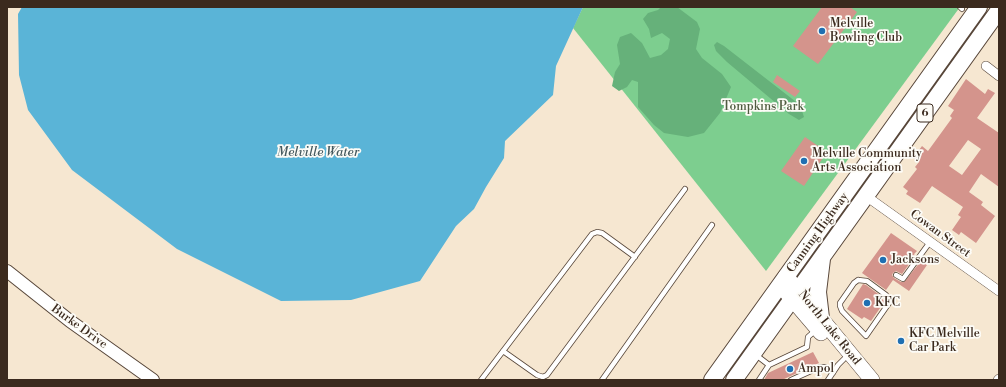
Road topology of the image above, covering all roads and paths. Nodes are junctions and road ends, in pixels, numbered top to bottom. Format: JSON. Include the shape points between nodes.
{"nodes":[{"id":1,"x":999,"y":10,"type":"edge"},
{"id":2,"x":968,"y":11,"type":"edge"},
{"id":3,"x":984,"y":31,"type":"junction"},
{"id":4,"x":986,"y":66,"type":"dead end"},
{"id":5,"x":999,"y":76,"type":"edge"},
{"id":6,"x":685,"y":189,"type":"dead end"},
{"id":7,"x":866,"y":196,"type":"junction"},
{"id":8,"x":712,"y":225,"type":"dead end"},
{"id":9,"x":930,"y":242,"type":"junction"},
{"id":10,"x":635,"y":257,"type":"junction"},
{"id":11,"x":822,"y":257,"type":"junction"},
{"id":12,"x":7,"y":271,"type":"edge"},
{"id":13,"x":896,"y":275,"type":"dead end"},
{"id":14,"x":783,"y":281,"type":"junction"},
{"id":15,"x":999,"y":292,"type":"edge"},
{"id":16,"x":795,"y":295,"type":"junction"},
{"id":17,"x":819,"y":323,"type":"junction"},
{"id":18,"x":866,"y":336,"type":"joint"},
{"id":19,"x":503,"y":351,"type":"junction"},
{"id":20,"x":753,"y":353,"type":"junction"},
{"id":21,"x":844,"y":359,"type":"junction"},
{"id":22,"x":769,"y":365,"type":"junction"},
{"id":23,"x":833,"y":372,"type":"junction"},
{"id":24,"x":537,"y":378,"type":"edge"},
{"id":25,"x":153,"y":380,"type":"edge"},
{"id":26,"x":481,"y":380,"type":"edge"},
{"id":27,"x":602,"y":380,"type":"edge"},
{"id":28,"x":712,"y":380,"type":"edge"},
{"id":29,"x":734,"y":380,"type":"edge"},
{"id":30,"x":759,"y":380,"type":"edge"},
{"id":31,"x":791,"y":380,"type":"edge"},
{"id":32,"x":828,"y":380,"type":"edge"},
{"id":33,"x":863,"y":380,"type":"edge"},
{"id":34,"x":872,"y":380,"type":"edge"}],
"edges":[{"from":1,"to":3,"type":"highway","name":"Canning Highway","number":"6"},
{"from":2,"to":3,"type":"highway"},
{"from":2,"to":14,"type":"highway","name":"Canning Highway","number":"6"},
{"from":3,"to":7,"type":"highway","name":"Canning Highway","number":"6"},
{"from":4,"to":5,"type":"street"},
{"from":6,"to":10,"type":"lane"},
{"from":7,"to":9,"type":"street","name":"Cowan Street"},
{"from":7,"to":11,"type":"highway","name":"Canning Highway","number":"6"},
{"from":8,"to":27,"type":"lane"},
{"from":9,"to":13,"type":"lane","via":[[903,280]]},
{"from":9,"to":15,"type":"street","name":"Cowan Street"},
{"from":10,"to":19,"type":"lane","via":[[602,233],[592,234]]},
{"from":10,"to":24,"type":"lane","via":[[547,375]]},
{"from":11,"to":16,"type":"highway","name":"Canning Highway","number":"6"},
{"from":11,"to":17,"type":"highway","via":[[818,292]]},
{"from":12,"to":25,"type":"street","name":"Burke Drive","via":[[70,321]]},
{"from":14,"to":16,"type":"main road","name":"North Lake Road"},
{"from":14,"to":28,"type":"highway","name":"Canning Highway","number":"6"},
{"from":16,"to":17,"type":"main road","name":"North Lake Road"},
{"from":16,"to":20,"type":"highway","name":"Canning Highway","number":"6"},
{"from":17,"to":21,"type":"main road","name":"North Lake Road"},
{"from":17,"to":22,"type":"lane","via":[[808,337],[807,347]]},
{"from":17,"to":34,"type":"main road","name":"North Lake Road"},
{"from":18,"to":18,"type":"lane","via":[[840,306],[858,280],[863,280],[890,300]]},
{"from":19,"to":24,"type":"lane"},
{"from":19,"to":26,"type":"lane"},
{"from":20,"to":22,"type":"lane"},
{"from":20,"to":29,"type":"highway","name":"Canning Highway","number":"6"},
{"from":21,"to":23,"type":"lane"},
{"from":21,"to":33,"type":"main road","name":"North Lake Road"},
{"from":22,"to":30,"type":"lane"},
{"from":23,"to":31,"type":"lane","via":[[820,367]]},
{"from":23,"to":32,"type":"lane"}]}
